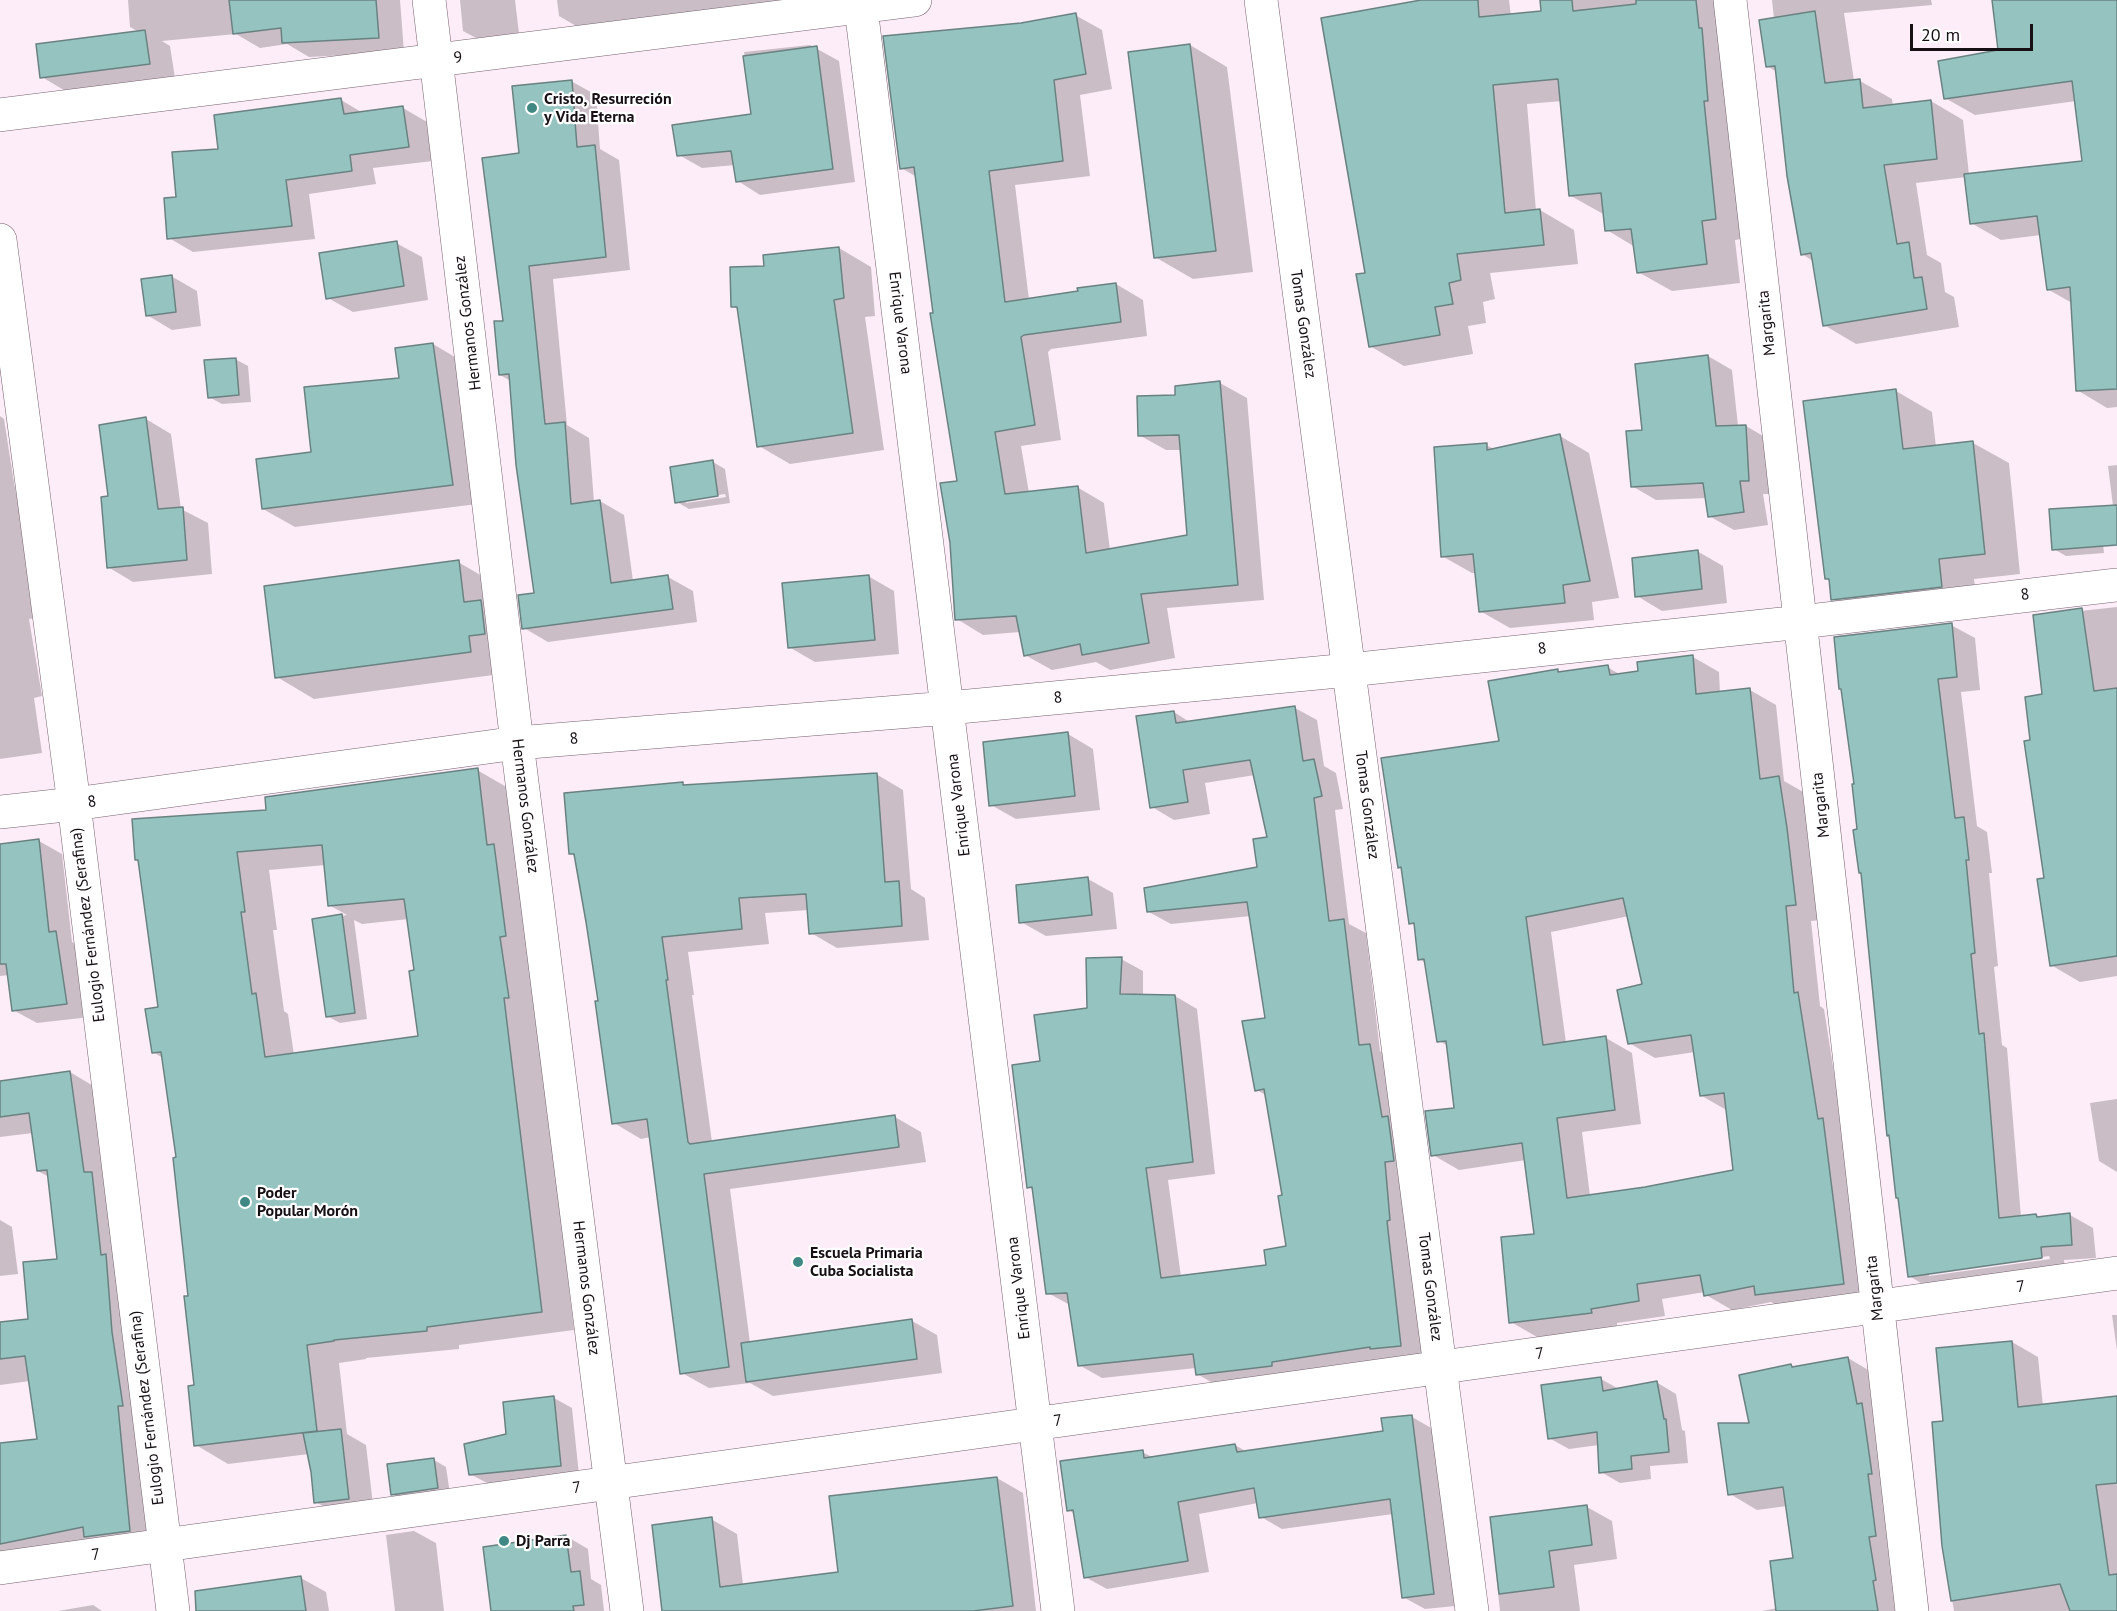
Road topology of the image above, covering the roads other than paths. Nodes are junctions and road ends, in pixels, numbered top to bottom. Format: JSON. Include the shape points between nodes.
{"nodes":[{"id":1,"x":429,"y":0,"type":"edge"},
{"id":2,"x":915,"y":0,"type":"edge"},
{"id":3,"x":1261,"y":0,"type":"edge"},
{"id":4,"x":1730,"y":0,"type":"edge"},
{"id":5,"x":860,"y":3,"type":"edge"},
{"id":6,"x":436,"y":61,"type":"junction"},
{"id":7,"x":0,"y":115,"type":"edge"},
{"id":8,"x":0,"y":240,"type":"edge"},
{"id":9,"x":2117,"y":585,"type":"edge"},
{"id":10,"x":1801,"y":622,"type":"junction"},
{"id":11,"x":1349,"y":670,"type":"junction"},
{"id":12,"x":948,"y":708,"type":"junction"},
{"id":13,"x":517,"y":743,"type":"junction"},
{"id":14,"x":74,"y":804,"type":"junction"},
{"id":15,"x":0,"y":812,"type":"edge"},
{"id":16,"x":2117,"y":1274,"type":"edge"},
{"id":17,"x":1877,"y":1306,"type":"junction"},
{"id":18,"x":1440,"y":1367,"type":"junction"},
{"id":19,"x":1035,"y":1424,"type":"junction"},
{"id":20,"x":611,"y":1483,"type":"junction"},
{"id":21,"x":164,"y":1545,"type":"junction"},
{"id":22,"x":0,"y":1568,"type":"edge"},
{"id":23,"x":173,"y":1611,"type":"edge"},
{"id":24,"x":627,"y":1611,"type":"edge"},
{"id":25,"x":1058,"y":1611,"type":"edge"},
{"id":26,"x":1472,"y":1611,"type":"edge"},
{"id":27,"x":1912,"y":1611,"type":"edge"}],
"edges":[{"from":1,"to":6,"type":"street","name":"Hermanos González"},
{"from":2,"to":5,"type":"street","name":"9"},
{"from":3,"to":11,"type":"street","name":"Tomas González"},
{"from":4,"to":10,"type":"street","name":"Margarita"},
{"from":5,"to":6,"type":"street","name":"9"},
{"from":5,"to":12,"type":"street","name":"Enrique Varona"},
{"from":6,"to":7,"type":"street","name":"9"},
{"from":6,"to":13,"type":"street","name":"Hermanos González"},
{"from":8,"to":14,"type":"street","name":"Eulogio Fernández (Serafina)"},
{"from":9,"to":10,"type":"street","name":"8"},
{"from":10,"to":11,"type":"street","name":"8"},
{"from":10,"to":17,"type":"street","name":"Margarita"},
{"from":11,"to":12,"type":"street","name":"8"},
{"from":11,"to":18,"type":"street","name":"Tomas González"},
{"from":12,"to":13,"type":"street","name":"8"},
{"from":12,"to":19,"type":"street","name":"Enrique Varona"},
{"from":13,"to":14,"type":"street","name":"8"},
{"from":13,"to":20,"type":"street","name":"Hermanos González"},
{"from":14,"to":15,"type":"street","name":"8"},
{"from":14,"to":21,"type":"street","name":"Eulogio Fernández (Serafina)"},
{"from":16,"to":17,"type":"street","name":"7"},
{"from":17,"to":18,"type":"street","name":"7"},
{"from":17,"to":27,"type":"street","name":"Margarita"},
{"from":18,"to":19,"type":"street","name":"7"},
{"from":18,"to":26,"type":"street","name":"Tomas González"},
{"from":19,"to":20,"type":"street","name":"7"},
{"from":19,"to":25,"type":"street","name":"Enrique Varona"},
{"from":20,"to":21,"type":"street","name":"7"},
{"from":20,"to":24,"type":"street","name":"Hermanos González"},
{"from":21,"to":22,"type":"street","name":"7"},
{"from":21,"to":23,"type":"street","name":"Eulogio Fernández (Serafina)"}]}
